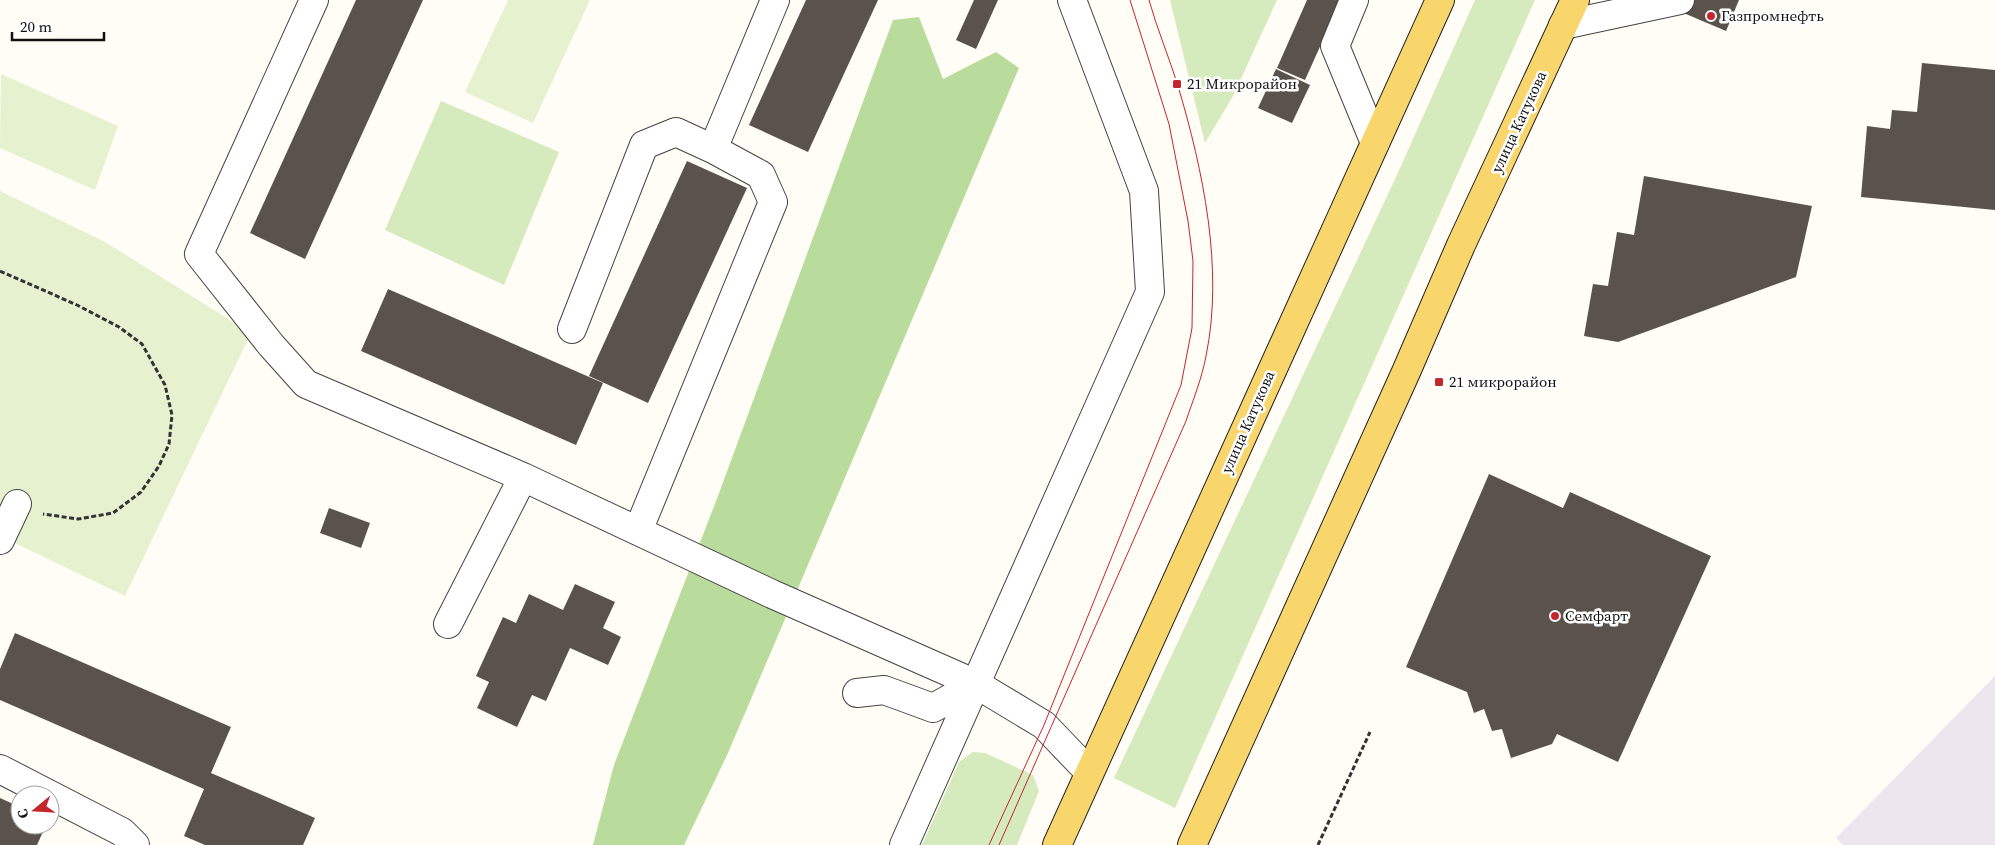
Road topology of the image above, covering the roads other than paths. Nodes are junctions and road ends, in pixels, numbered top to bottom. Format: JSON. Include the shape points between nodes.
{"nodes":[{"id":1,"x":314,"y":0,"type":"edge"},
{"id":2,"x":775,"y":0,"type":"edge"},
{"id":3,"x":1072,"y":0,"type":"edge"},
{"id":4,"x":1354,"y":0,"type":"edge"},
{"id":5,"x":1440,"y":0,"type":"edge"},
{"id":6,"x":1574,"y":0,"type":"edge"},
{"id":7,"x":1680,"y":0,"type":"edge"},
{"id":8,"x":1563,"y":25,"type":"junction"},
{"id":9,"x":1375,"y":144,"type":"junction"},
{"id":10,"x":713,"y":149,"type":"junction"},
{"id":11,"x":572,"y":329,"type":"dead end"},
{"id":12,"x":522,"y":477,"type":"junction"},
{"id":13,"x":17,"y":504,"type":"road end"},
{"id":14,"x":638,"y":531,"type":"junction"},
{"id":15,"x":0,"y":540,"type":"edge"},
{"id":16,"x":448,"y":624,"type":"dead end"},
{"id":17,"x":976,"y":684,"type":"junction"},
{"id":18,"x":857,"y":693,"type":"dead end"},
{"id":19,"x":0,"y":769,"type":"edge"},
{"id":20,"x":1089,"y":772,"type":"junction"},
{"id":21,"x":135,"y":845,"type":"edge"},
{"id":22,"x":904,"y":845,"type":"edge"},
{"id":23,"x":1057,"y":845,"type":"edge"},
{"id":24,"x":1192,"y":845,"type":"edge"}],
"edges":[{"from":1,"to":12,"type":"street","via":[[200,254],[306,384]]},
{"from":2,"to":10,"type":"street"},
{"from":3,"to":17,"type":"street","via":[[1144,191],[1150,292]]},
{"from":4,"to":9,"type":"street","via":[[1335,46]]},
{"from":5,"to":9,"type":"main road","name":"улица Катукова"},
{"from":6,"to":8,"type":"main road","name":"улица Катукова"},
{"from":7,"to":8,"type":"street"},
{"from":8,"to":24,"type":"main road","name":"улица Катукова"},
{"from":9,"to":20,"type":"main road","name":"улица Катукова"},
{"from":10,"to":11,"type":"street","via":[[676,132],[644,145]]},
{"from":10,"to":14,"type":"street","via":[[761,174],[773,202]]},
{"from":12,"to":14,"type":"street"},
{"from":12,"to":16,"type":"street"},
{"from":13,"to":15,"type":"street"},
{"from":14,"to":17,"type":"street"},
{"from":17,"to":18,"type":"street","via":[[933,708],[884,690]]},
{"from":17,"to":20,"type":"street","via":[[1044,725]]},
{"from":17,"to":22,"type":"street"},
{"from":19,"to":21,"type":"street","via":[[122,832]]},
{"from":20,"to":23,"type":"main road","name":"улица Катукова"}]}
